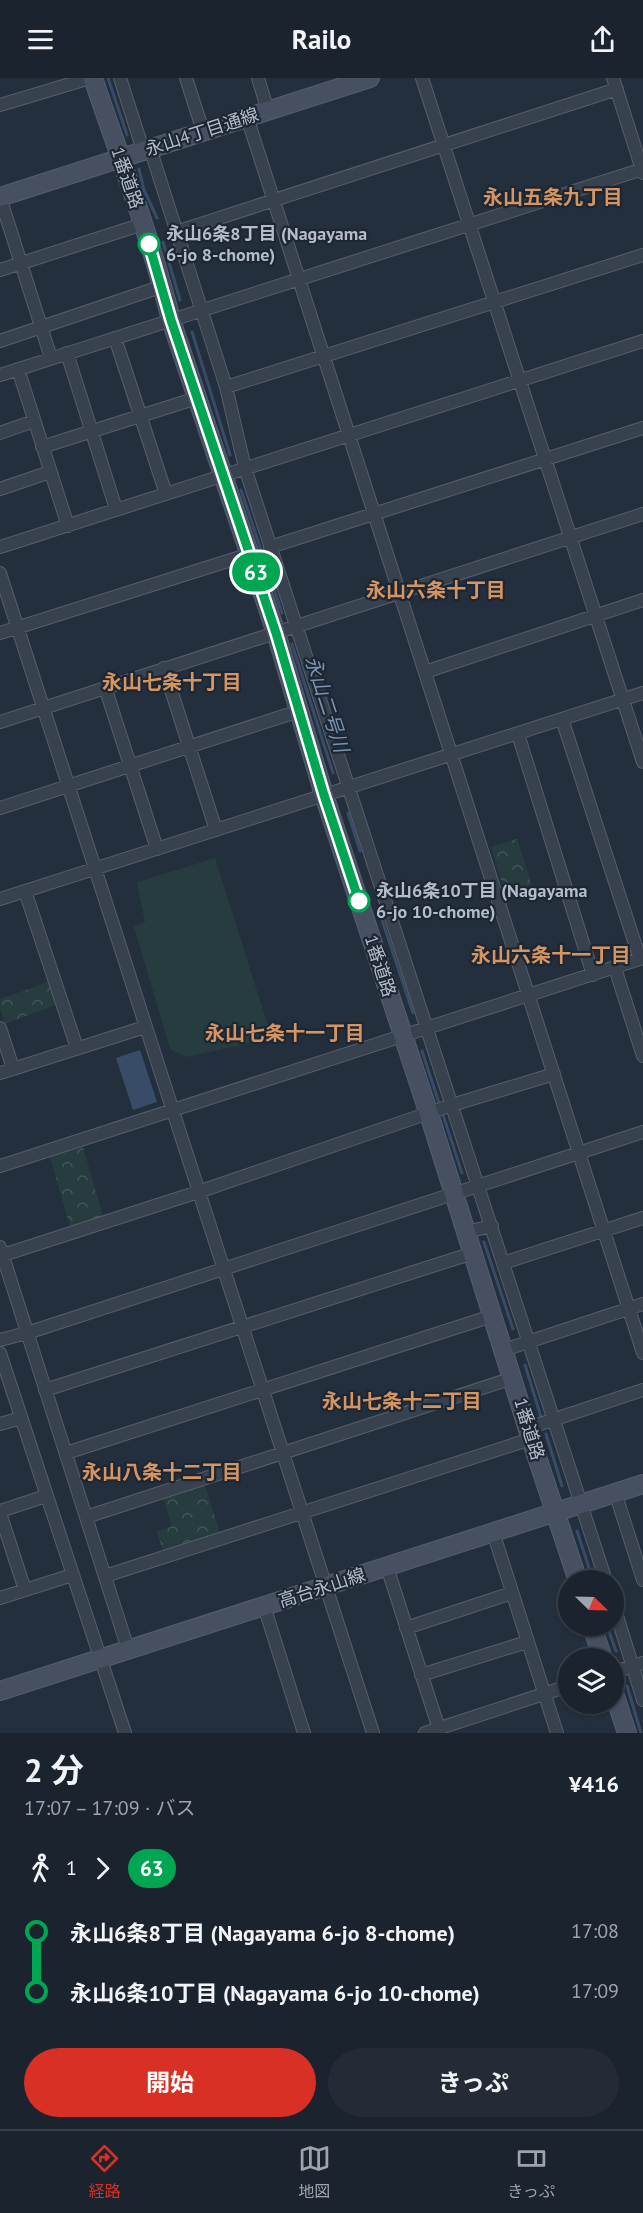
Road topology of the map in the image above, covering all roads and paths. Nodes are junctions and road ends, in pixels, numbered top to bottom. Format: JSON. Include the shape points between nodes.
{"nodes":[{"id":1,"x":92,"y":78,"type":"edge"},
{"id":2,"x":120,"y":78,"type":"edge"},
{"id":3,"x":186,"y":78,"type":"edge"},
{"id":4,"x":258,"y":78,"type":"edge"},
{"id":5,"x":369,"y":78,"type":"edge"},
{"id":6,"x":422,"y":78,"type":"edge"},
{"id":7,"x":333,"y":84,"type":"edge"},
{"id":8,"x":615,"y":84,"type":"edge"},
{"id":9,"x":0,"y":105,"type":"edge"},
{"id":10,"x":268,"y":111,"type":"junction"},
{"id":11,"x":247,"y":117,"type":"junction"},
{"id":12,"x":203,"y":131,"type":"junction"},
{"id":13,"x":444,"y":145,"type":"junction"},
{"id":14,"x":147,"y":149,"type":"junction"},
{"id":15,"x":120,"y":158,"type":"junction"},
{"id":16,"x":643,"y":171,"type":"edge"},
{"id":17,"x":0,"y":197,"type":"edge"},
{"id":18,"x":274,"y":200,"type":"junction"},
{"id":19,"x":143,"y":224,"type":"junction"},
{"id":20,"x":469,"y":224,"type":"junction"},
{"id":21,"x":176,"y":232,"type":"junction"},
{"id":22,"x":643,"y":255,"type":"edge"},
{"id":23,"x":22,"y":263,"type":"junction"},
{"id":24,"x":0,"y":270,"type":"edge"},
{"id":25,"x":298,"y":279,"type":"junction"},
{"id":26,"x":163,"y":286,"type":"junction"},
{"id":27,"x":494,"y":302,"type":"junction"},
{"id":28,"x":200,"y":310,"type":"junction"},
{"id":29,"x":171,"y":320,"type":"junction"},
{"id":30,"x":42,"y":327,"type":"junction"},
{"id":31,"x":115,"y":338,"type":"junction"},
{"id":32,"x":0,"y":340,"type":"edge"},
{"id":33,"x":643,"y":341,"type":"edge"},
{"id":34,"x":67,"y":353,"type":"junction"},
{"id":35,"x":323,"y":356,"type":"junction"},
{"id":36,"x":51,"y":358,"type":"junction"},
{"id":37,"x":18,"y":369,"type":"junction"},
{"id":38,"x":0,"y":375,"type":"edge"},
{"id":39,"x":520,"y":381,"type":"junction"},
{"id":40,"x":226,"y":387,"type":"junction"},
{"id":41,"x":196,"y":398,"type":"junction"},
{"id":42,"x":140,"y":416,"type":"junction"},
{"id":43,"x":34,"y":421,"type":"junction"},
{"id":44,"x":643,"y":428,"type":"edge"},
{"id":45,"x":92,"y":432,"type":"junction"},
{"id":46,"x":0,"y":433,"type":"edge"},
{"id":47,"x":348,"y":436,"type":"junction"},
{"id":48,"x":42,"y":447,"type":"junction"},
{"id":49,"x":545,"y":459,"type":"junction"},
{"id":50,"x":245,"y":468,"type":"junction"},
{"id":51,"x":51,"y":472,"type":"junction"},
{"id":52,"x":222,"y":476,"type":"junction"},
{"id":53,"x":0,"y":489,"type":"edge"},
{"id":54,"x":166,"y":494,"type":"junction"},
{"id":55,"x":116,"y":509,"type":"junction"},
{"id":56,"x":374,"y":514,"type":"junction"},
{"id":57,"x":643,"y":514,"type":"edge"},
{"id":58,"x":68,"y":526,"type":"junction"},
{"id":59,"x":570,"y":537,"type":"junction"},
{"id":60,"x":0,"y":547,"type":"edge"},
{"id":61,"x":270,"y":547,"type":"junction"},
{"id":62,"x":250,"y":554,"type":"junction"},
{"id":63,"x":0,"y":573,"type":"edge"},
{"id":64,"x":400,"y":592,"type":"junction"},
{"id":65,"x":643,"y":600,"type":"edge"},
{"id":66,"x":596,"y":616,"type":"junction"},
{"id":67,"x":297,"y":625,"type":"junction"},
{"id":68,"x":17,"y":628,"type":"junction"},
{"id":69,"x":0,"y":633,"type":"edge"},
{"id":70,"x":276,"y":633,"type":"junction"},
{"id":71,"x":164,"y":668,"type":"junction"},
{"id":72,"x":425,"y":672,"type":"junction"},
{"id":73,"x":105,"y":687,"type":"junction"},
{"id":74,"x":643,"y":693,"type":"edge"},
{"id":75,"x":623,"y":700,"type":"junction"},
{"id":76,"x":44,"y":708,"type":"junction"},
{"id":77,"x":298,"y":711,"type":"junction"},
{"id":78,"x":562,"y":719,"type":"junction"},
{"id":79,"x":0,"y":722,"type":"edge"},
{"id":80,"x":518,"y":734,"type":"junction"},
{"id":81,"x":188,"y":746,"type":"junction"},
{"id":82,"x":451,"y":754,"type":"junction"},
{"id":83,"x":643,"y":762,"type":"edge"},
{"id":84,"x":131,"y":765,"type":"junction"},
{"id":85,"x":68,"y":785,"type":"junction"},
{"id":86,"x":349,"y":788,"type":"junction"},
{"id":87,"x":324,"y":795,"type":"junction"},
{"id":88,"x":0,"y":808,"type":"edge"},
{"id":89,"x":216,"y":830,"type":"junction"},
{"id":90,"x":157,"y":849,"type":"junction"},
{"id":91,"x":95,"y":868,"type":"junction"},
{"id":92,"x":25,"y":891,"type":"junction"},
{"id":93,"x":0,"y":899,"type":"edge"},
{"id":94,"x":641,"y":958,"type":"edge"},
{"id":95,"x":615,"y":968,"type":"junction"},
{"id":96,"x":593,"y":975,"type":"junction"},
{"id":97,"x":529,"y":996,"type":"junction"},
{"id":98,"x":145,"y":1027,"type":"junction"},
{"id":99,"x":0,"y":1028,"type":"edge"},
{"id":100,"x":426,"y":1028,"type":"junction"},
{"id":101,"x":403,"y":1036,"type":"junction"},
{"id":102,"x":77,"y":1048,"type":"junction"},
{"id":103,"x":643,"y":1056,"type":"edge"},
{"id":104,"x":14,"y":1068,"type":"junction"},
{"id":105,"x":0,"y":1073,"type":"edge"},
{"id":106,"x":554,"y":1074,"type":"junction"},
{"id":107,"x":442,"y":1109,"type":"junction"},
{"id":108,"x":173,"y":1111,"type":"junction"},
{"id":109,"x":643,"y":1132,"type":"edge"},
{"id":110,"x":580,"y":1153,"type":"junction"},
{"id":111,"x":0,"y":1166,"type":"edge"},
{"id":112,"x":477,"y":1185,"type":"junction"},
{"id":113,"x":198,"y":1192,"type":"junction"},
{"id":114,"x":453,"y":1195,"type":"junction"},
{"id":115,"x":643,"y":1218,"type":"edge"},
{"id":116,"x":492,"y":1226,"type":"junction"},
{"id":117,"x":604,"y":1231,"type":"junction"},
{"id":118,"x":466,"y":1233,"type":"junction"},
{"id":119,"x":1,"y":1251,"type":"edge"},
{"id":120,"x":473,"y":1253,"type":"junction"},
{"id":121,"x":503,"y":1263,"type":"junction"},
{"id":122,"x":224,"y":1269,"type":"junction"},
{"id":123,"x":643,"y":1304,"type":"edge"},
{"id":124,"x":629,"y":1309,"type":"junction"},
{"id":125,"x":492,"y":1316,"type":"junction"},
{"id":126,"x":242,"y":1326,"type":"junction"},
{"id":127,"x":27,"y":1333,"type":"junction"},
{"id":128,"x":0,"y":1340,"type":"edge"},
{"id":129,"x":528,"y":1341,"type":"junction"},
{"id":130,"x":504,"y":1350,"type":"junction"},
{"id":131,"x":0,"y":1353,"type":"edge"},
{"id":132,"x":643,"y":1353,"type":"edge"},
{"id":133,"x":513,"y":1378,"type":"junction"},
{"id":134,"x":262,"y":1389,"type":"junction"},
{"id":135,"x":45,"y":1390,"type":"junction"},
{"id":136,"x":643,"y":1390,"type":"edge"},
{"id":137,"x":21,"y":1418,"type":"junction"},
{"id":138,"x":552,"y":1419,"type":"junction"},
{"id":139,"x":0,"y":1424,"type":"edge"},
{"id":140,"x":529,"y":1433,"type":"junction"},
{"id":141,"x":66,"y":1453,"type":"junction"},
{"id":142,"x":283,"y":1453,"type":"junction"},
{"id":143,"x":643,"y":1484,"type":"edge"},
{"id":144,"x":615,"y":1492,"type":"junction"},
{"id":145,"x":46,"y":1496,"type":"junction"},
{"id":146,"x":582,"y":1503,"type":"junction"},
{"id":147,"x":0,"y":1512,"type":"edge"},
{"id":148,"x":556,"y":1512,"type":"junction"},
{"id":149,"x":302,"y":1514,"type":"junction"},
{"id":150,"x":86,"y":1517,"type":"junction"},
{"id":151,"x":493,"y":1532,"type":"junction"},
{"id":152,"x":387,"y":1567,"type":"junction"},
{"id":153,"x":574,"y":1570,"type":"edge"},
{"id":154,"x":603,"y":1570,"type":"edge"},
{"id":155,"x":72,"y":1575,"type":"junction"},
{"id":156,"x":105,"y":1576,"type":"junction"},
{"id":157,"x":643,"y":1580,"type":"edge"},
{"id":158,"x":326,"y":1587,"type":"junction"},
{"id":159,"x":25,"y":1590,"type":"junction"},
{"id":160,"x":512,"y":1593,"type":"junction"},
{"id":161,"x":0,"y":1598,"type":"edge"},
{"id":162,"x":264,"y":1606,"type":"junction"},
{"id":163,"x":406,"y":1628,"type":"junction"},
{"id":164,"x":624,"y":1630,"type":"edge"},
{"id":165,"x":527,"y":1642,"type":"junction"},
{"id":166,"x":128,"y":1649,"type":"junction"},
{"id":167,"x":99,"y":1659,"type":"junction"},
{"id":168,"x":638,"y":1664,"type":"edge"},
{"id":169,"x":422,"y":1675,"type":"junction"},
{"id":170,"x":558,"y":1689,"type":"edge"},
{"id":171,"x":0,"y":1691,"type":"edge"},
{"id":172,"x":545,"y":1694,"type":"junction"},
{"id":173,"x":643,"y":1700,"type":"edge"},
{"id":174,"x":621,"y":1714,"type":"edge"},
{"id":175,"x":439,"y":1729,"type":"junction"},
{"id":176,"x":124,"y":1733,"type":"edge"},
{"id":177,"x":304,"y":1733,"type":"edge"},
{"id":178,"x":373,"y":1733,"type":"edge"},
{"id":179,"x":424,"y":1733,"type":"edge"},
{"id":180,"x":557,"y":1733,"type":"edge"},
{"id":181,"x":627,"y":1733,"type":"edge"}],
"edges":[{"from":1,"to":9,"type":"street"},
{"from":1,"to":15,"type":"street","name":"1番道路"},
{"from":2,"to":14,"type":"street"},
{"from":3,"to":12,"type":"street"},
{"from":4,"to":10,"type":"street"},
{"from":5,"to":7,"type":"street","name":"永山4丁目通線"},
{"from":6,"to":13,"type":"street"},
{"from":7,"to":10,"type":"street","name":"永山4丁目通線"},
{"from":8,"to":13,"type":"street"},
{"from":8,"to":16,"type":"street"},
{"from":10,"to":11,"type":"street","name":"永山4丁目通線"},
{"from":11,"to":12,"type":"street","name":"永山4丁目通線"},
{"from":11,"to":18,"type":"street"},
{"from":12,"to":14,"type":"street","name":"永山4丁目通線"},
{"from":13,"to":18,"type":"street"},
{"from":13,"to":20,"type":"street"},
{"from":14,"to":15,"type":"street","name":"永山4丁目通線"},
{"from":14,"to":21,"type":"street"},
{"from":15,"to":17,"type":"street","name":"永山4丁目通線"},
{"from":15,"to":19,"type":"street","name":"1番道路"},
{"from":16,"to":20,"type":"street"},
{"from":17,"to":23,"type":"street"},
{"from":18,"to":21,"type":"street"},
{"from":18,"to":25,"type":"street"},
{"from":19,"to":23,"type":"street"},
{"from":19,"to":26,"type":"street","name":"1番道路"},
{"from":20,"to":25,"type":"street"},
{"from":20,"to":27,"type":"street"},
{"from":21,"to":28,"type":"street"},
{"from":22,"to":27,"type":"street"},
{"from":23,"to":24,"type":"street"},
{"from":23,"to":30,"type":"street"},
{"from":25,"to":28,"type":"street"},
{"from":25,"to":35,"type":"street"},
{"from":26,"to":29,"type":"street","name":"1番道路"},
{"from":26,"to":30,"type":"street"},
{"from":27,"to":35,"type":"street"},
{"from":27,"to":39,"type":"street"},
{"from":28,"to":29,"type":"street"},
{"from":28,"to":40,"type":"street"},
{"from":29,"to":31,"type":"street"},
{"from":29,"to":41,"type":"street","name":"1番道路"},
{"from":30,"to":32,"type":"street"},
{"from":30,"to":36,"type":"street"},
{"from":31,"to":34,"type":"street"},
{"from":31,"to":42,"type":"street"},
{"from":33,"to":39,"type":"street"},
{"from":34,"to":36,"type":"street"},
{"from":34,"to":45,"type":"street"},
{"from":35,"to":40,"type":"street"},
{"from":35,"to":47,"type":"street"},
{"from":36,"to":37,"type":"street"},
{"from":37,"to":38,"type":"street"},
{"from":37,"to":43,"type":"street"},
{"from":39,"to":47,"type":"street"},
{"from":39,"to":49,"type":"street"},
{"from":40,"to":50,"type":"street"},
{"from":41,"to":42,"type":"street"},
{"from":41,"to":52,"type":"street","name":"1番道路"},
{"from":42,"to":45,"type":"street"},
{"from":42,"to":54,"type":"street"},
{"from":43,"to":46,"type":"street"},
{"from":43,"to":48,"type":"street"},
{"from":44,"to":49,"type":"street"},
{"from":45,"to":48,"type":"street"},
{"from":45,"to":55,"type":"street"},
{"from":47,"to":50,"type":"street"},
{"from":47,"to":56,"type":"street"},
{"from":48,"to":51,"type":"street"},
{"from":49,"to":56,"type":"street"},
{"from":49,"to":59,"type":"street"},
{"from":50,"to":52,"type":"street"},
{"from":50,"to":61,"type":"street"},
{"from":51,"to":53,"type":"street"},
{"from":51,"to":58,"type":"street"},
{"from":52,"to":54,"type":"street"},
{"from":52,"to":62,"type":"street","name":"1番道路"},
{"from":54,"to":55,"type":"street"},
{"from":55,"to":58,"type":"street"},
{"from":56,"to":61,"type":"street"},
{"from":56,"to":64,"type":"street"},
{"from":57,"to":59,"type":"street"},
{"from":58,"to":60,"type":"street"},
{"from":59,"to":64,"type":"street"},
{"from":59,"to":66,"type":"street"},
{"from":61,"to":67,"type":"street"},
{"from":62,"to":68,"type":"street"},
{"from":62,"to":70,"type":"street","name":"1番道路"},
{"from":63,"to":68,"type":"street"},
{"from":64,"to":67,"type":"street"},
{"from":64,"to":72,"type":"street"},
{"from":65,"to":66,"type":"street"},
{"from":66,"to":72,"type":"street"},
{"from":66,"to":75,"type":"street"},
{"from":67,"to":70,"type":"street"},
{"from":67,"to":86,"type":"street"},
{"from":68,"to":69,"type":"street"},
{"from":68,"to":76,"type":"street"},
{"from":70,"to":71,"type":"street"},
{"from":70,"to":77,"type":"street","name":"1番道路"},
{"from":71,"to":73,"type":"street"},
{"from":71,"to":81,"type":"street"},
{"from":72,"to":82,"type":"street"},
{"from":73,"to":76,"type":"street"},
{"from":73,"to":84,"type":"street"},
{"from":74,"to":75,"type":"street"},
{"from":75,"to":78,"type":"street"},
{"from":75,"to":83,"type":"street"},
{"from":76,"to":79,"type":"street"},
{"from":76,"to":85,"type":"street"},
{"from":77,"to":81,"type":"street"},
{"from":77,"to":87,"type":"street","name":"1番道路"},
{"from":78,"to":80,"type":"street"},
{"from":78,"to":94,"type":"street"},
{"from":80,"to":82,"type":"street"},
{"from":80,"to":96,"type":"street"},
{"from":81,"to":84,"type":"street"},
{"from":81,"to":89,"type":"street"},
{"from":82,"to":86,"type":"street"},
{"from":82,"to":97,"type":"street"},
{"from":84,"to":85,"type":"street"},
{"from":84,"to":90,"type":"street"},
{"from":85,"to":88,"type":"street"},
{"from":85,"to":91,"type":"street"},
{"from":86,"to":87,"type":"street"},
{"from":86,"to":100,"type":"street"},
{"from":87,"to":89,"type":"street"},
{"from":87,"to":101,"type":"street","name":"1番道路"},
{"from":89,"to":90,"type":"street"},
{"from":90,"to":91,"type":"street"},
{"from":91,"to":92,"type":"street"},
{"from":91,"to":98,"type":"street"},
{"from":92,"to":93,"type":"street"},
{"from":92,"to":102,"type":"street"},
{"from":94,"to":95,"type":"street"},
{"from":95,"to":96,"type":"street"},
{"from":95,"to":103,"type":"street"},
{"from":96,"to":97,"type":"street"},
{"from":97,"to":100,"type":"street"},
{"from":97,"to":106,"type":"street"},
{"from":98,"to":102,"type":"street"},
{"from":98,"to":108,"type":"street"},
{"from":99,"to":104,"type":"street"},
{"from":100,"to":101,"type":"street"},
{"from":100,"to":107,"type":"street"},
{"from":101,"to":107,"type":"street","name":"1番道路"},
{"from":101,"to":108,"type":"street"},
{"from":102,"to":104,"type":"street"},
{"from":104,"to":105,"type":"street"},
{"from":106,"to":107,"type":"street"},
{"from":106,"to":110,"type":"street"},
{"from":107,"to":112,"type":"street"},
{"from":107,"to":113,"type":"street"},
{"from":107,"to":114,"type":"street","name":"1番道路"},
{"from":108,"to":111,"type":"street"},
{"from":108,"to":113,"type":"street"},
{"from":109,"to":110,"type":"street"},
{"from":110,"to":112,"type":"street"},
{"from":110,"to":117,"type":"street"},
{"from":112,"to":114,"type":"street"},
{"from":112,"to":116,"type":"street"},
{"from":113,"to":119,"type":"street"},
{"from":113,"to":122,"type":"street"},
{"from":114,"to":118,"type":"street","name":"1番道路"},
{"from":114,"to":122,"type":"street"},
{"from":115,"to":117,"type":"street"},
{"from":116,"to":118,"type":"street"},
{"from":116,"to":121,"type":"street"},
{"from":117,"to":121,"type":"street"},
{"from":117,"to":124,"type":"street"},
{"from":118,"to":120,"type":"street","name":"1番道路"},
{"from":119,"to":127,"type":"street"},
{"from":120,"to":125,"type":"street","name":"1番道路"},
{"from":120,"to":126,"type":"street"},
{"from":121,"to":129,"type":"street"},
{"from":122,"to":126,"type":"street"},
{"from":122,"to":127,"type":"street"},
{"from":123,"to":124,"type":"street"},
{"from":124,"to":129,"type":"street"},
{"from":124,"to":132,"type":"street"},
{"from":125,"to":130,"type":"street","name":"1番道路"},
{"from":125,"to":134,"type":"street"},
{"from":126,"to":134,"type":"street"},
{"from":126,"to":135,"type":"street"},
{"from":127,"to":128,"type":"street"},
{"from":127,"to":135,"type":"street"},
{"from":129,"to":130,"type":"street"},
{"from":129,"to":138,"type":"street"},
{"from":130,"to":133,"type":"street","name":"1番道路"},
{"from":131,"to":137,"type":"street"},
{"from":133,"to":140,"type":"street","name":"1番道路"},
{"from":133,"to":142,"type":"street"},
{"from":134,"to":141,"type":"street"},
{"from":134,"to":142,"type":"street"},
{"from":135,"to":141,"type":"street"},
{"from":136,"to":138,"type":"street"},
{"from":137,"to":139,"type":"street"},
{"from":137,"to":145,"type":"street"},
{"from":138,"to":140,"type":"street"},
{"from":138,"to":146,"type":"street"},
{"from":140,"to":148,"type":"street","name":"1番道路"},
{"from":140,"to":149,"type":"street"},
{"from":141,"to":150,"type":"street"},
{"from":142,"to":149,"type":"street"},
{"from":142,"to":150,"type":"street"},
{"from":143,"to":144,"type":"street","name":"高台永山線"},
{"from":144,"to":146,"type":"street","name":"高台永山線"},
{"from":144,"to":157,"type":"street"},
{"from":145,"to":147,"type":"street"},
{"from":145,"to":155,"type":"street"},
{"from":146,"to":148,"type":"street","name":"高台永山線"},
{"from":146,"to":154,"type":"street"},
{"from":147,"to":159,"type":"street"},
{"from":148,"to":151,"type":"street","name":"高台永山線"},
{"from":148,"to":153,"type":"street","name":"1番道路"},
{"from":149,"to":156,"type":"street"},
{"from":149,"to":158,"type":"street"},
{"from":150,"to":156,"type":"street"},
{"from":151,"to":152,"type":"street","name":"高台永山線"},
{"from":151,"to":160,"type":"street"},
{"from":152,"to":158,"type":"street","name":"高台永山線"},
{"from":152,"to":163,"type":"street"},
{"from":155,"to":159,"type":"street"},
{"from":155,"to":167,"type":"street"},
{"from":156,"to":166,"type":"street"},
{"from":158,"to":162,"type":"street","name":"高台永山線"},
{"from":158,"to":178,"type":"street"},
{"from":159,"to":161,"type":"street"},
{"from":160,"to":163,"type":"street"},
{"from":160,"to":165,"type":"street"},
{"from":162,"to":166,"type":"street","name":"高台永山線"},
{"from":162,"to":177,"type":"street"},
{"from":163,"to":169,"type":"street"},
{"from":164,"to":168,"type":"street"},
{"from":165,"to":169,"type":"street"},
{"from":165,"to":172,"type":"street"},
{"from":166,"to":167,"type":"street","name":"高台永山線"},
{"from":167,"to":171,"type":"street","name":"高台永山線"},
{"from":167,"to":176,"type":"street"},
{"from":168,"to":173,"type":"street"},
{"from":169,"to":175,"type":"street"},
{"from":170,"to":172,"type":"street"},
{"from":172,"to":175,"type":"street"},
{"from":172,"to":180,"type":"street"},
{"from":174,"to":181,"type":"street"},
{"from":175,"to":179,"type":"street"}]}
